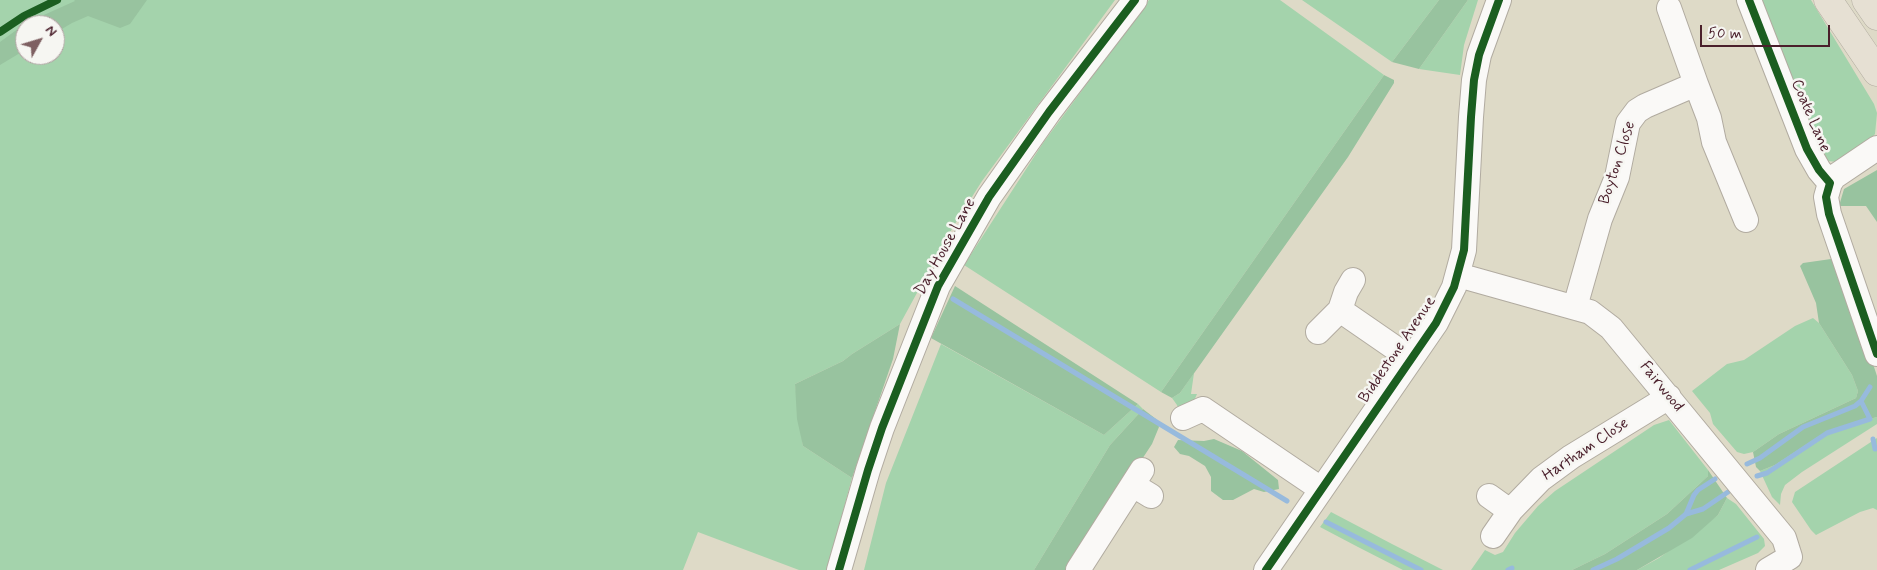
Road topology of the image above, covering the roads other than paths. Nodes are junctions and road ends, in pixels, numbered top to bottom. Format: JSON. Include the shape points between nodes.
{"nodes":[{"id":1,"x":1135,"y":0,"type":"edge"},
{"id":2,"x":1499,"y":0,"type":"edge"},
{"id":3,"x":1750,"y":0,"type":"edge"},
{"id":4,"x":1828,"y":0,"type":"edge"},
{"id":5,"x":1866,"y":0,"type":"edge"},
{"id":6,"x":1669,"y":8,"type":"dead end"},
{"id":7,"x":1877,"y":16,"type":"edge"},
{"id":8,"x":1877,"y":72,"type":"edge"},
{"id":9,"x":1696,"y":84,"type":"junction"},
{"id":10,"x":1877,"y":148,"type":"edge"},
{"id":11,"x":1830,"y":182,"type":"junction"},
{"id":12,"x":1746,"y":220,"type":"dead end"},
{"id":13,"x":1458,"y":275,"type":"junction"},
{"id":14,"x":1353,"y":280,"type":"dead end"},
{"id":15,"x":1575,"y":307,"type":"junction"},
{"id":16,"x":1340,"y":310,"type":"junction"},
{"id":17,"x":1318,"y":332,"type":"dead end"},
{"id":18,"x":1877,"y":354,"type":"edge"},
{"id":19,"x":1411,"y":359,"type":"junction"},
{"id":20,"x":1669,"y":397,"type":"junction"},
{"id":21,"x":1197,"y":408,"type":"dead end"},
{"id":22,"x":1142,"y":484,"type":"dead end"},
{"id":23,"x":1321,"y":490,"type":"junction"},
{"id":24,"x":1489,"y":496,"type":"dead end"},
{"id":25,"x":1510,"y":511,"type":"junction"},
{"id":26,"x":1493,"y":536,"type":"dead end"},
{"id":27,"x":1796,"y":564,"type":"edge"},
{"id":28,"x":839,"y":570,"type":"edge"},
{"id":29,"x":1078,"y":570,"type":"edge"},
{"id":30,"x":1266,"y":570,"type":"edge"},
{"id":31,"x":1768,"y":570,"type":"edge"}],
"edges":[{"from":1,"to":28,"type":"street","name":"Day House Lane","via":[[989,197],[938,286],[882,428]]},
{"from":2,"to":13,"type":"street","name":"Biddestone Avenue","via":[[1479,55],[1474,80],[1464,250]]},
{"from":3,"to":11,"type":"street","name":"Coate Lane","via":[[1807,149]]},
{"from":4,"to":8,"type":"main road"},
{"from":5,"to":7,"type":"main road"},
{"from":6,"to":9,"type":"street"},
{"from":9,"to":12,"type":"street","via":[[1714,142]]},
{"from":9,"to":15,"type":"street","name":"Boyton Close","via":[[1644,106],[1628,122],[1617,177],[1600,219]]},
{"from":10,"to":11,"type":"street","name":"Coate Lane"},
{"from":11,"to":18,"type":"street","via":[[1826,197],[1829,214]]},
{"from":13,"to":15,"type":"street","name":"Fairwood"},
{"from":13,"to":19,"type":"street","name":"Biddestone Avenue","via":[[1444,309]]},
{"from":14,"to":16,"type":"street"},
{"from":15,"to":20,"type":"street","name":"Fairwood","via":[[1590,312],[1611,328]]},
{"from":16,"to":17,"type":"street"},
{"from":16,"to":19,"type":"street"},
{"from":19,"to":23,"type":"street","name":"Biddestone Avenue"},
{"from":20,"to":25,"type":"street","name":"Hartham Close","via":[[1571,457],[1532,486]]},
{"from":20,"to":27,"type":"street","name":"Fairwood","via":[[1784,538]]},
{"from":21,"to":23,"type":"street"},
{"from":22,"to":29,"type":"street"},
{"from":23,"to":30,"type":"street","name":"Biddestone Avenue"},
{"from":24,"to":25,"type":"street"},
{"from":25,"to":26,"type":"street","name":"Hartham Close"},
{"from":27,"to":31,"type":"street","name":"Fairwood"}]}
